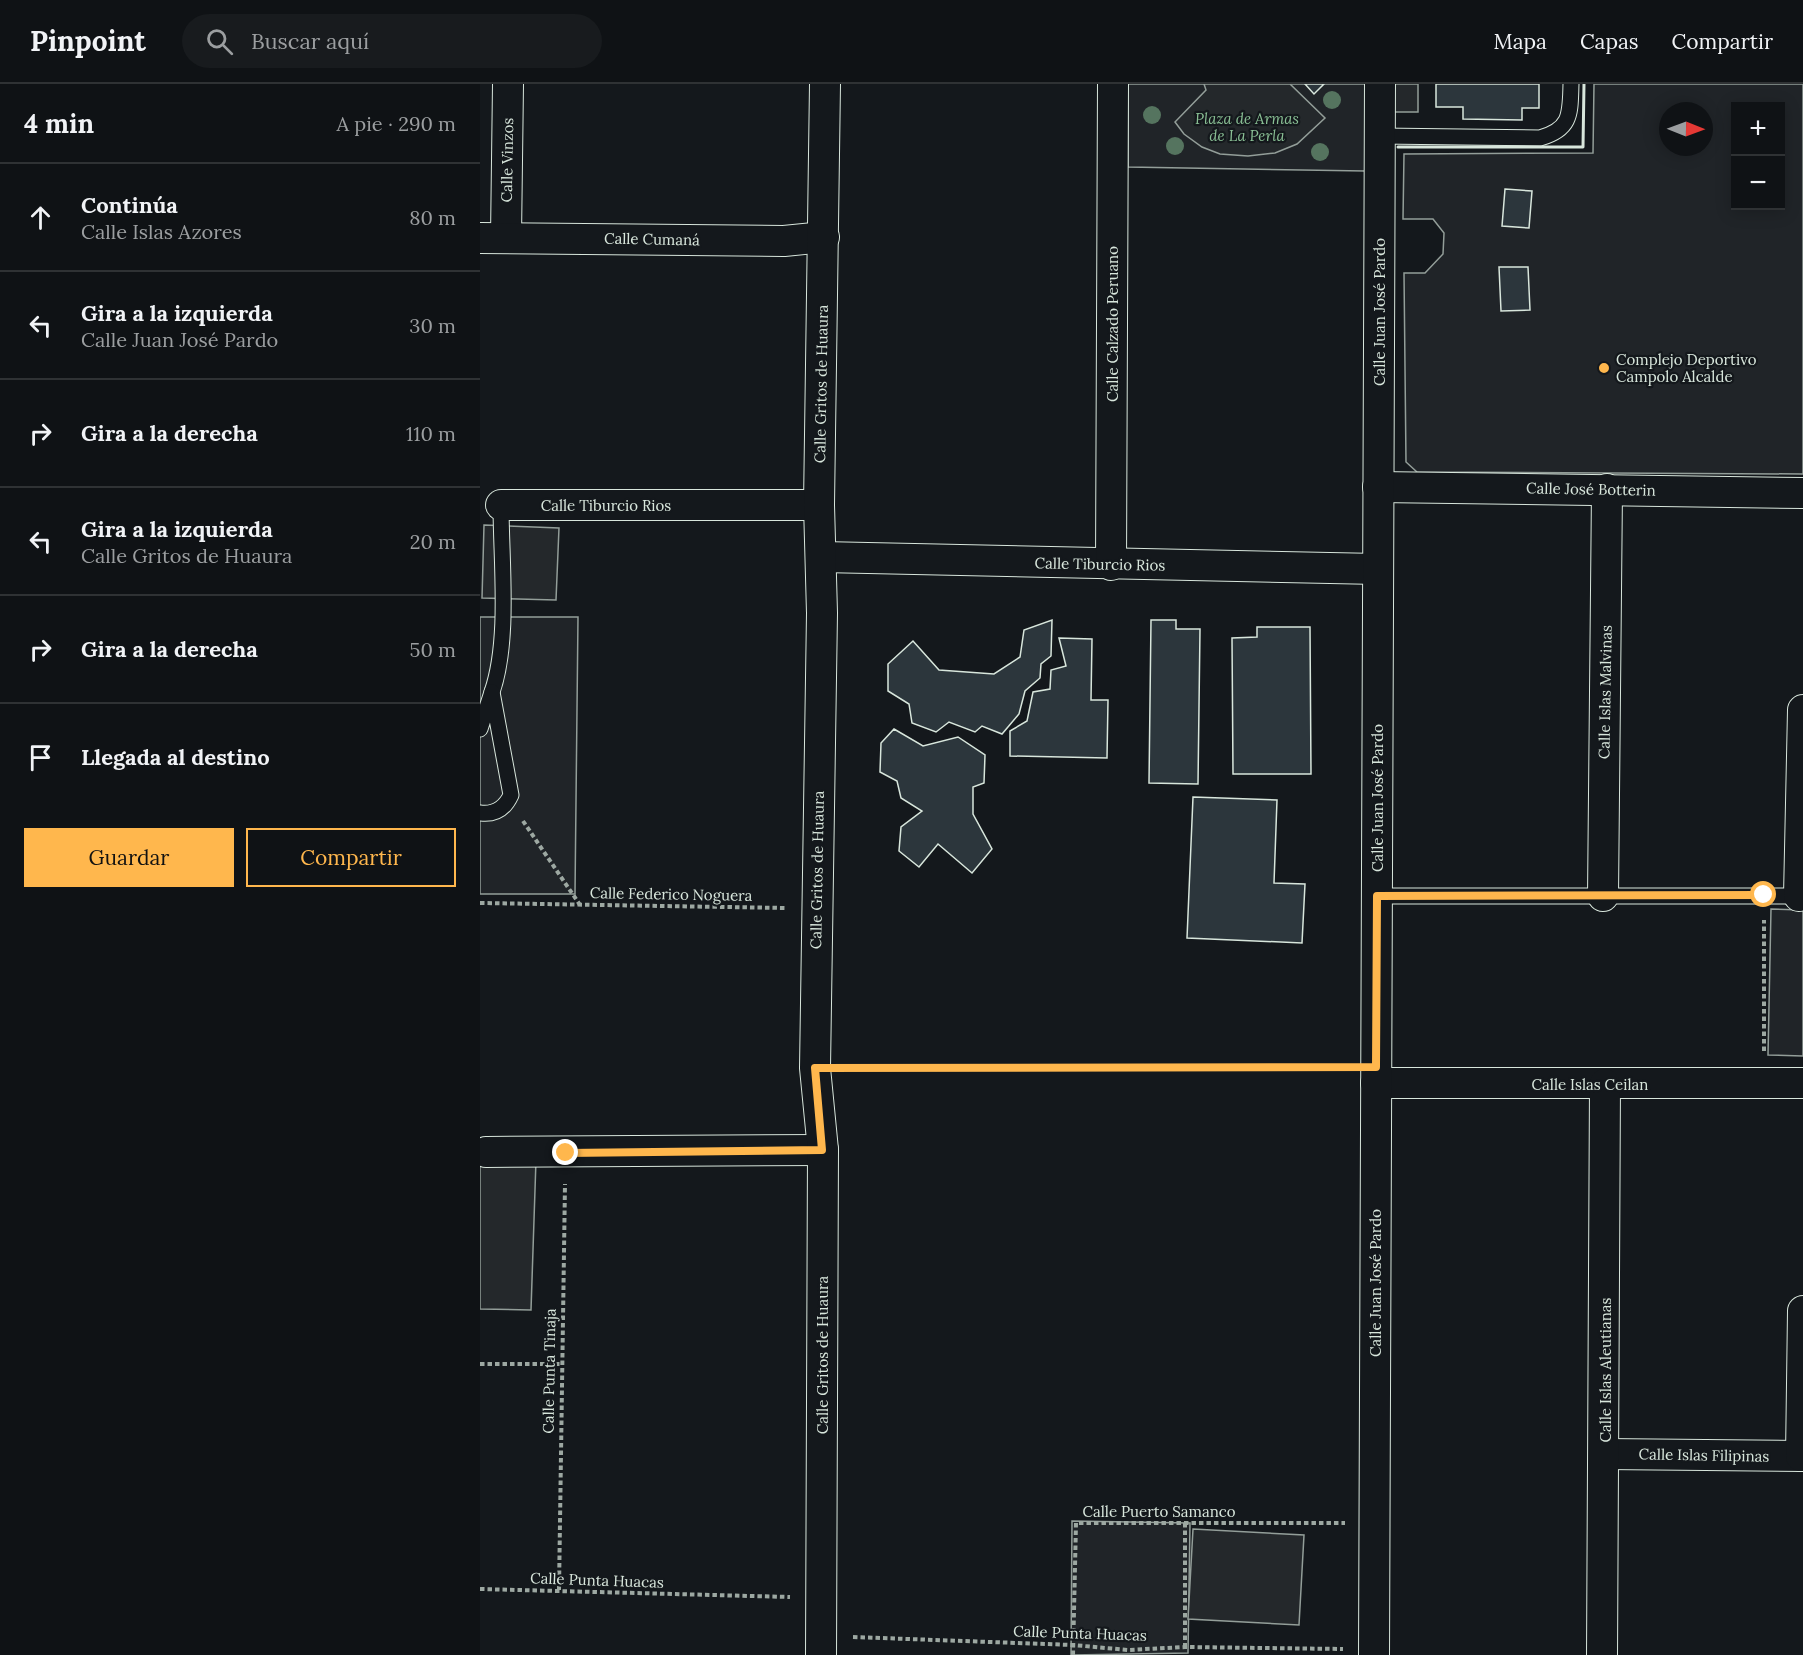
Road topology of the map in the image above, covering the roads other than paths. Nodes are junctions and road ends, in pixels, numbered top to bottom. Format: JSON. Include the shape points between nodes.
{"nodes":[{"id":1,"x":508,"y":84,"type":"edge"},
{"id":2,"x":825,"y":84,"type":"edge"},
{"id":3,"x":1113,"y":84,"type":"edge"},
{"id":4,"x":1380,"y":84,"type":"edge"},
{"id":5,"x":1571,"y":84,"type":"edge"},
{"id":6,"x":1380,"y":136,"type":"junction"},
{"id":7,"x":493,"y":237,"type":"edge"},
{"id":8,"x":824,"y":237,"type":"junction"},
{"id":9,"x":1378,"y":487,"type":"junction"},
{"id":10,"x":1607,"y":489,"type":"junction"},
{"id":11,"x":1803,"y":494,"type":"edge"},
{"id":12,"x":501,"y":505,"type":"joint"},
{"id":13,"x":819,"y":505,"type":"junction"},
{"id":14,"x":822,"y":557,"type":"junction"},
{"id":15,"x":1111,"y":565,"type":"junction"},
{"id":16,"x":1378,"y":569,"type":"junction"},
{"id":17,"x":492,"y":692,"type":"junction"},
{"id":18,"x":1803,"y":710,"type":"edge"},
{"id":19,"x":480,"y":729,"type":"edge"},
{"id":20,"x":480,"y":813,"type":"edge"},
{"id":21,"x":1377,"y":896,"type":"junction"},
{"id":22,"x":1604,"y":896,"type":"junction"},
{"id":23,"x":1801,"y":896,"type":"edge"},
{"id":24,"x":1376,"y":1075,"type":"junction"},
{"id":25,"x":1803,"y":1083,"type":"edge"},
{"id":26,"x":1605,"y":1084,"type":"junction"},
{"id":27,"x":822,"y":1150,"type":"junction"},
{"id":28,"x":486,"y":1152,"type":"dead end"},
{"id":29,"x":1803,"y":1311,"type":"edge"},
{"id":30,"x":1605,"y":1454,"type":"junction"},
{"id":31,"x":1802,"y":1456,"type":"edge"},
{"id":32,"x":821,"y":1645,"type":"edge"},
{"id":33,"x":1374,"y":1652,"type":"edge"},
{"id":34,"x":1602,"y":1655,"type":"edge"}],
"edges":[{"from":1,"to":7,"type":"street","name":"Calle Vinzos"},
{"from":2,"to":8,"type":"street","name":"Calle Gritos de Huaura"},
{"from":3,"to":15,"type":"street","name":"Calle Calzado Peruano"},
{"from":4,"to":6,"type":"street","name":"Calle Juan José Pardo"},
{"from":5,"to":6,"type":"lane","via":[[1570,115],[1553,135]]},
{"from":6,"to":9,"type":"street","name":"Calle Juan José Pardo"},
{"from":7,"to":8,"type":"street","name":"Calle Cumaná","via":[[784,241]]},
{"from":8,"to":13,"type":"street","name":"Calle Gritos de Huaura"},
{"from":9,"to":10,"type":"street","name":"Calle José Botterin"},
{"from":9,"to":16,"type":"street","name":"Calle Juan José Pardo"},
{"from":10,"to":11,"type":"street","name":"Calle José Botterin"},
{"from":10,"to":22,"type":"street","name":"Calle Islas Malvinas"},
{"from":12,"to":13,"type":"street","name":"Calle Tiburcio Rios"},
{"from":12,"to":17,"type":"lane","via":[[502,617]]},
{"from":13,"to":14,"type":"street","name":"Calle Gritos de Huaura"},
{"from":14,"to":15,"type":"street","name":"Calle Tiburcio Rios"},
{"from":14,"to":27,"type":"street","name":"Calle Gritos de Huaura","via":[[815,1068]]},
{"from":15,"to":16,"type":"street","name":"Calle Tiburcio Rios"},
{"from":16,"to":21,"type":"street","name":"Calle Juan José Pardo"},
{"from":17,"to":19,"type":"lane"},
{"from":17,"to":20,"type":"lane","via":[[512,787],[508,800],[495,813]]},
{"from":18,"to":23,"type":"street"},
{"from":21,"to":22,"type":"lane"},
{"from":21,"to":24,"type":"street","name":"Calle Juan José Pardo"},
{"from":22,"to":23,"type":"lane"},
{"from":24,"to":26,"type":"street","name":"Calle Islas Ceilan"},
{"from":24,"to":33,"type":"street","name":"Calle Juan José Pardo"},
{"from":25,"to":26,"type":"street","name":"Calle Islas Ceilan"},
{"from":26,"to":30,"type":"street","name":"Calle Islas Aleutianas"},
{"from":27,"to":28,"type":"street"},
{"from":27,"to":32,"type":"street","name":"Calle Gritos de Huaura"},
{"from":29,"to":31,"type":"street"},
{"from":30,"to":31,"type":"street","name":"Calle Islas Filipinas"},
{"from":30,"to":34,"type":"street","name":"Calle Islas Aleutianas"}]}
